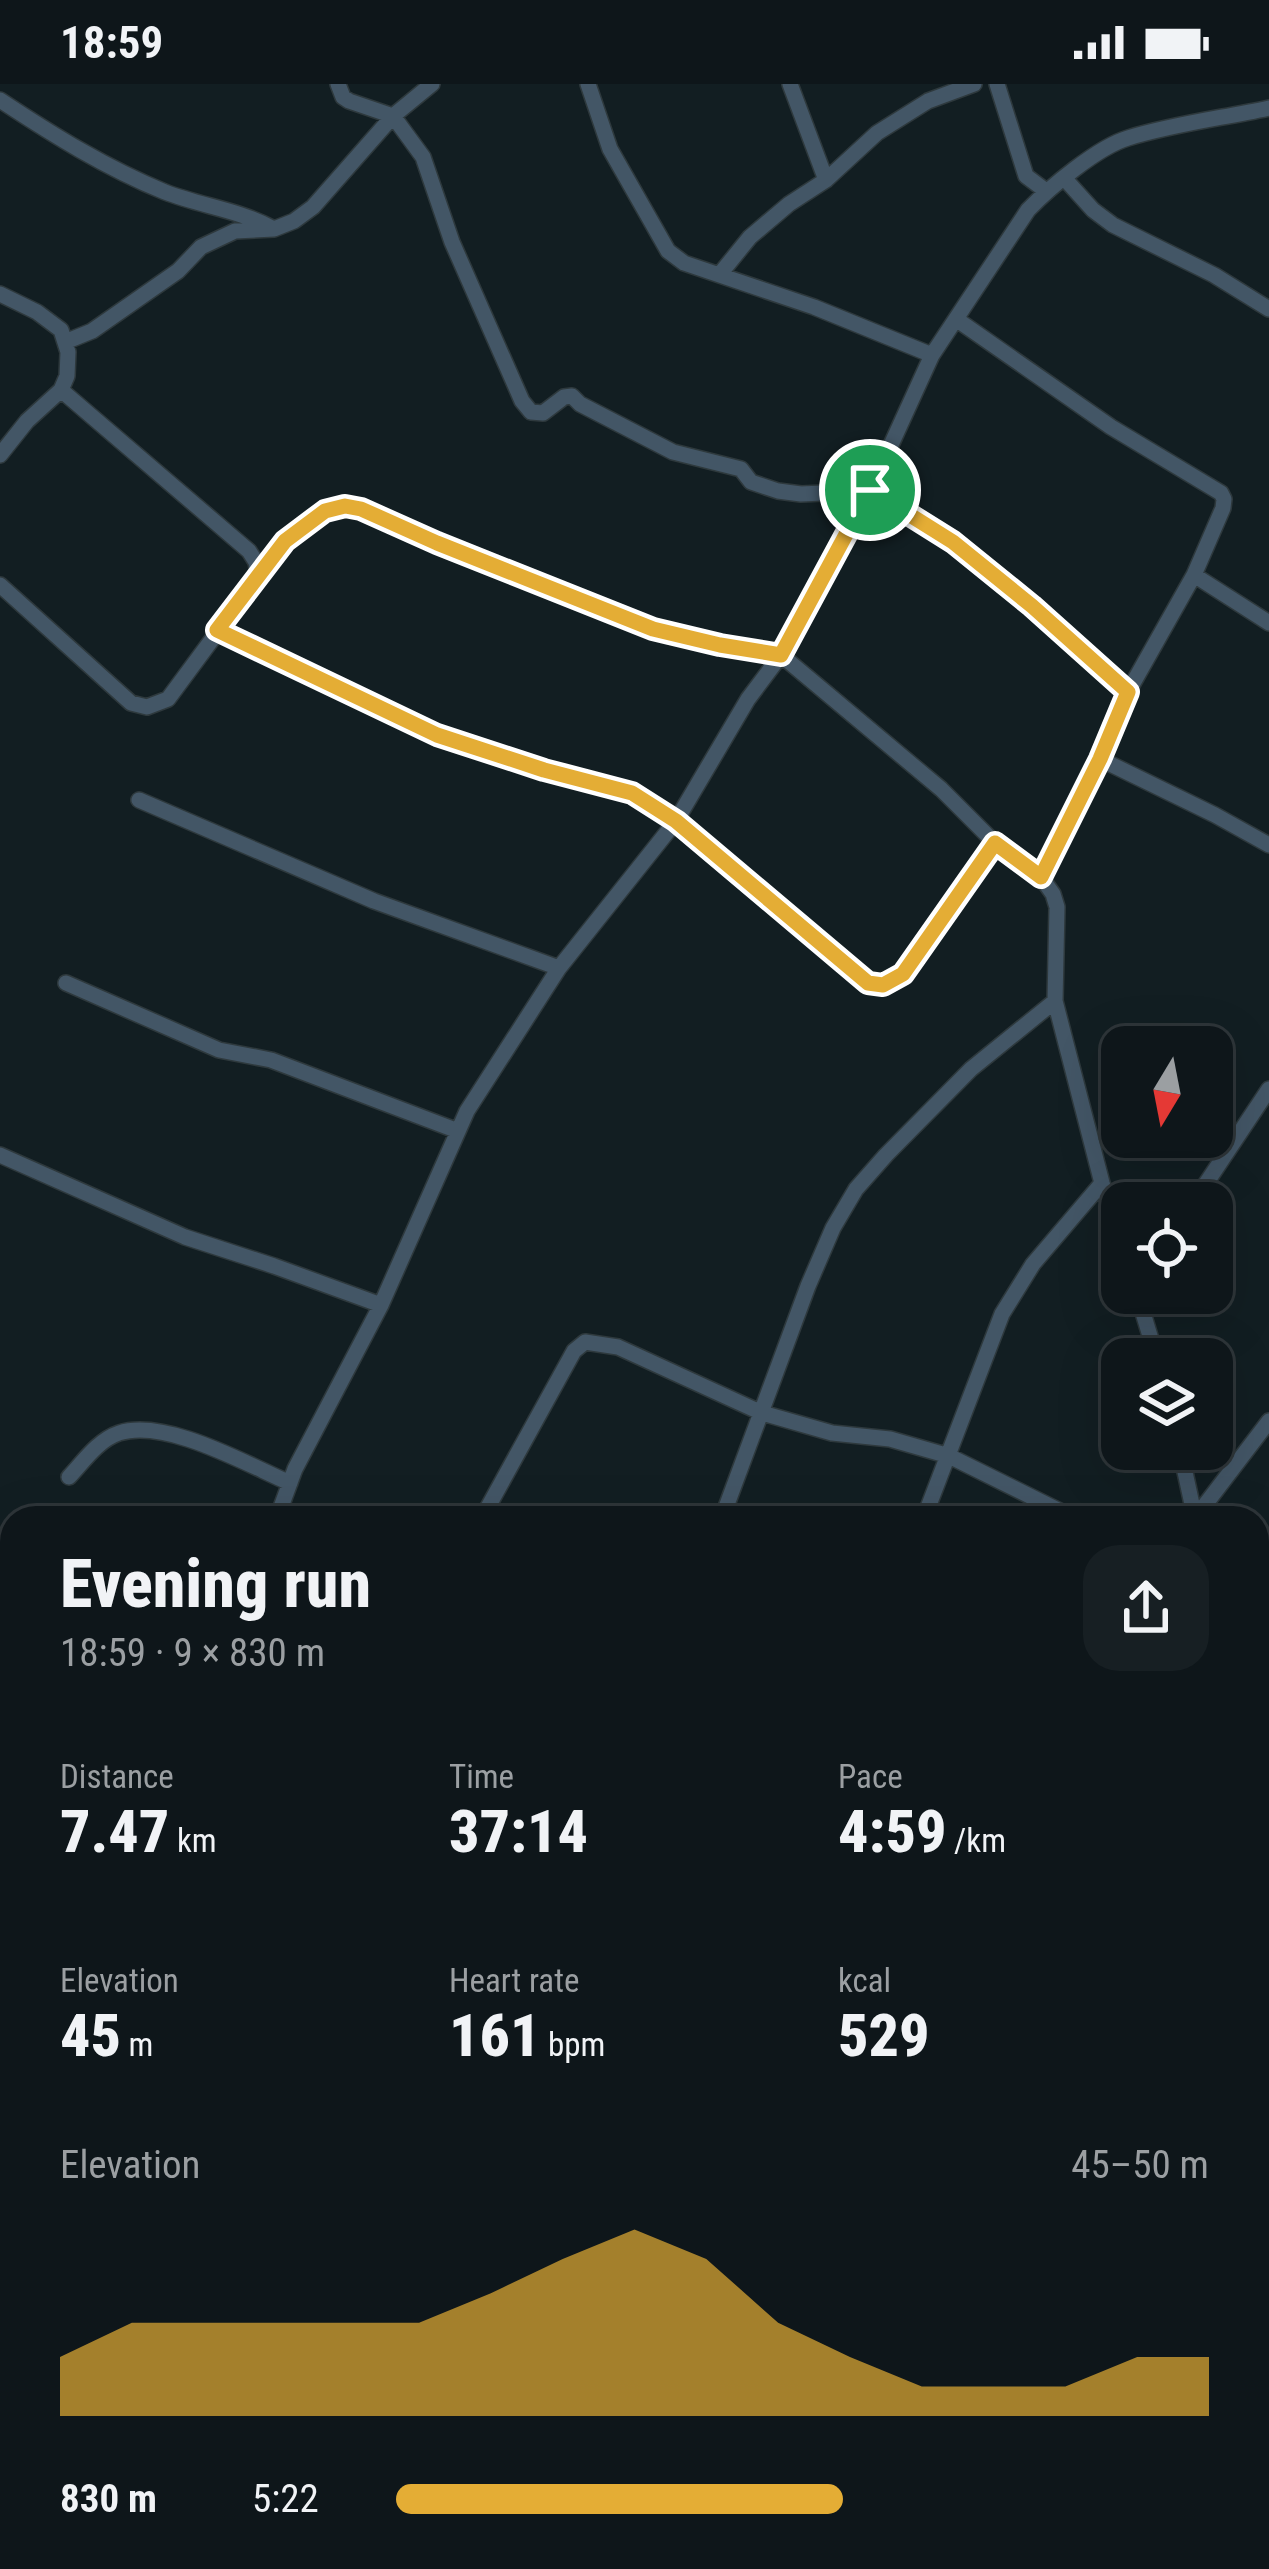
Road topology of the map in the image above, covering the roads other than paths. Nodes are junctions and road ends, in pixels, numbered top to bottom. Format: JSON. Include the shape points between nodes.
{"nodes":[{"id":1,"x":338,"y":84,"type":"edge"},
{"id":2,"x":432,"y":84,"type":"edge"},
{"id":3,"x":588,"y":84,"type":"edge"},
{"id":4,"x":790,"y":84,"type":"edge"},
{"id":5,"x":974,"y":84,"type":"edge"},
{"id":6,"x":997,"y":84,"type":"edge"},
{"id":7,"x":0,"y":100,"type":"edge"},
{"id":8,"x":1269,"y":108,"type":"edge"},
{"id":9,"x":393,"y":116,"type":"junction"},
{"id":10,"x":1065,"y":179,"type":"junction"},
{"id":11,"x":826,"y":180,"type":"junction"},
{"id":12,"x":1046,"y":191,"type":"junction"},
{"id":13,"x":274,"y":230,"type":"junction"},
{"id":14,"x":720,"y":274,"type":"junction"},
{"id":15,"x":0,"y":294,"type":"edge"},
{"id":16,"x":1269,"y":309,"type":"edge"},
{"id":17,"x":956,"y":319,"type":"junction"},
{"id":18,"x":65,"y":342,"type":"junction"},
{"id":19,"x":932,"y":355,"type":"junction"},
{"id":20,"x":61,"y":390,"type":"junction"},
{"id":21,"x":0,"y":455,"type":"edge"},
{"id":22,"x":870,"y":490,"type":"junction"},
{"id":23,"x":258,"y":574,"type":"junction"},
{"id":24,"x":1193,"y":575,"type":"junction"},
{"id":25,"x":0,"y":585,"type":"edge"},
{"id":26,"x":1269,"y":623,"type":"edge"},
{"id":27,"x":217,"y":630,"type":"junction"},
{"id":28,"x":781,"y":655,"type":"junction"},
{"id":29,"x":1128,"y":692,"type":"junction"},
{"id":30,"x":1100,"y":759,"type":"junction"},
{"id":31,"x":139,"y":800,"type":"dead end"},
{"id":32,"x":676,"y":821,"type":"junction"},
{"id":33,"x":995,"y":843,"type":"junction"},
{"id":34,"x":1269,"y":845,"type":"edge"},
{"id":35,"x":1041,"y":877,"type":"junction"},
{"id":36,"x":560,"y":968,"type":"junction"},
{"id":37,"x":66,"y":982,"type":"dead end"},
{"id":38,"x":1055,"y":1000,"type":"junction"},
{"id":39,"x":1269,"y":1090,"type":"edge"},
{"id":40,"x":458,"y":1131,"type":"junction"},
{"id":41,"x":0,"y":1156,"type":"edge"},
{"id":42,"x":1102,"y":1182,"type":"edge"},
{"id":43,"x":1207,"y":1182,"type":"edge"},
{"id":44,"x":1101,"y":1184,"type":"edge"},
{"id":45,"x":381,"y":1305,"type":"junction"},
{"id":46,"x":762,"y":1413,"type":"junction"},
{"id":47,"x":1269,"y":1421,"type":"edge"},
{"id":48,"x":949,"y":1456,"type":"junction"},
{"id":49,"x":1233,"y":1468,"type":"edge"},
{"id":50,"x":1185,"y":1470,"type":"edge"},
{"id":51,"x":1232,"y":1470,"type":"edge"},
{"id":52,"x":69,"y":1477,"type":"dead end"},
{"id":53,"x":290,"y":1483,"type":"junction"},
{"id":54,"x":281,"y":1506,"type":"edge"},
{"id":55,"x":489,"y":1506,"type":"edge"},
{"id":56,"x":727,"y":1506,"type":"edge"},
{"id":57,"x":929,"y":1506,"type":"edge"},
{"id":58,"x":1050,"y":1506,"type":"edge"},
{"id":59,"x":1192,"y":1506,"type":"edge"},
{"id":60,"x":1204,"y":1506,"type":"edge"}],
"edges":[{"from":1,"to":9,"type":"street","via":[[349,101]]},
{"from":2,"to":9,"type":"street"},
{"from":3,"to":14,"type":"street","via":[[610,149],[668,251]]},
{"from":4,"to":11,"type":"street"},
{"from":5,"to":11,"type":"street","via":[[894,122]]},
{"from":6,"to":12,"type":"street","via":[[1026,176]]},
{"from":7,"to":13,"type":"street","via":[[76,150]]},
{"from":8,"to":10,"type":"street","via":[[1126,138]]},
{"from":9,"to":13,"type":"street","via":[[314,207]]},
{"from":9,"to":22,"type":"street","via":[[423,157],[452,242],[531,412],[572,396],[673,452],[741,469],[751,482],[778,491]]},
{"from":10,"to":12,"type":"street"},
{"from":10,"to":16,"type":"street","via":[[1113,225]]},
{"from":11,"to":14,"type":"street","via":[[751,237]]},
{"from":12,"to":17,"type":"street"},
{"from":13,"to":18,"type":"street","via":[[235,232],[201,247],[178,271]]},
{"from":14,"to":19,"type":"street"},
{"from":15,"to":18,"type":"street","via":[[37,312]]},
{"from":17,"to":19,"type":"street"},
{"from":17,"to":24,"type":"street","via":[[1221,493],[1223,508]]},
{"from":18,"to":20,"type":"street"},
{"from":19,"to":22,"type":"street"},
{"from":20,"to":21,"type":"street"},
{"from":20,"to":23,"type":"street","via":[[249,551]]},
{"from":22,"to":28,"type":"street"},
{"from":22,"to":29,"type":"street","via":[[953,542]]},
{"from":23,"to":27,"type":"street"},
{"from":23,"to":28,"type":"street","via":[[285,541],[345,506],[653,629]]},
{"from":24,"to":26,"type":"street"},
{"from":24,"to":29,"type":"street"},
{"from":25,"to":27,"type":"street","via":[[131,703],[147,707],[168,699]]},
{"from":27,"to":32,"type":"street","via":[[437,735],[632,793]]},
{"from":28,"to":32,"type":"street"},
{"from":28,"to":33,"type":"street"},
{"from":29,"to":30,"type":"street"},
{"from":30,"to":34,"type":"street"},
{"from":30,"to":35,"type":"street"},
{"from":31,"to":36,"type":"street","via":[[374,901]]},
{"from":32,"to":33,"type":"street","via":[[868,983],[883,985],[903,974]]},
{"from":32,"to":36,"type":"street"},
{"from":33,"to":35,"type":"street"},
{"from":35,"to":38,"type":"street","via":[[1057,908]]},
{"from":36,"to":40,"type":"street"},
{"from":37,"to":40,"type":"street","via":[[219,1050],[271,1060]]},
{"from":38,"to":42,"type":"street"},
{"from":38,"to":46,"type":"street","via":[[971,1070],[856,1190],[808,1286]]},
{"from":39,"to":43,"type":"street"},
{"from":40,"to":45,"type":"street"},
{"from":41,"to":45,"type":"street","via":[[184,1237]]},
{"from":44,"to":48,"type":"street","via":[[1002,1314]]},
{"from":45,"to":53,"type":"street"},
{"from":46,"to":48,"type":"street"},
{"from":46,"to":55,"type":"street","via":[[618,1347],[585,1342]]},
{"from":46,"to":56,"type":"street"},
{"from":47,"to":49,"type":"street"},
{"from":48,"to":57,"type":"street"},
{"from":48,"to":58,"type":"street"},
{"from":50,"to":59,"type":"street"},
{"from":51,"to":60,"type":"street"},
{"from":52,"to":53,"type":"street","via":[[100,1444],[142,1430],[182,1437]]},
{"from":53,"to":54,"type":"street"}]}
